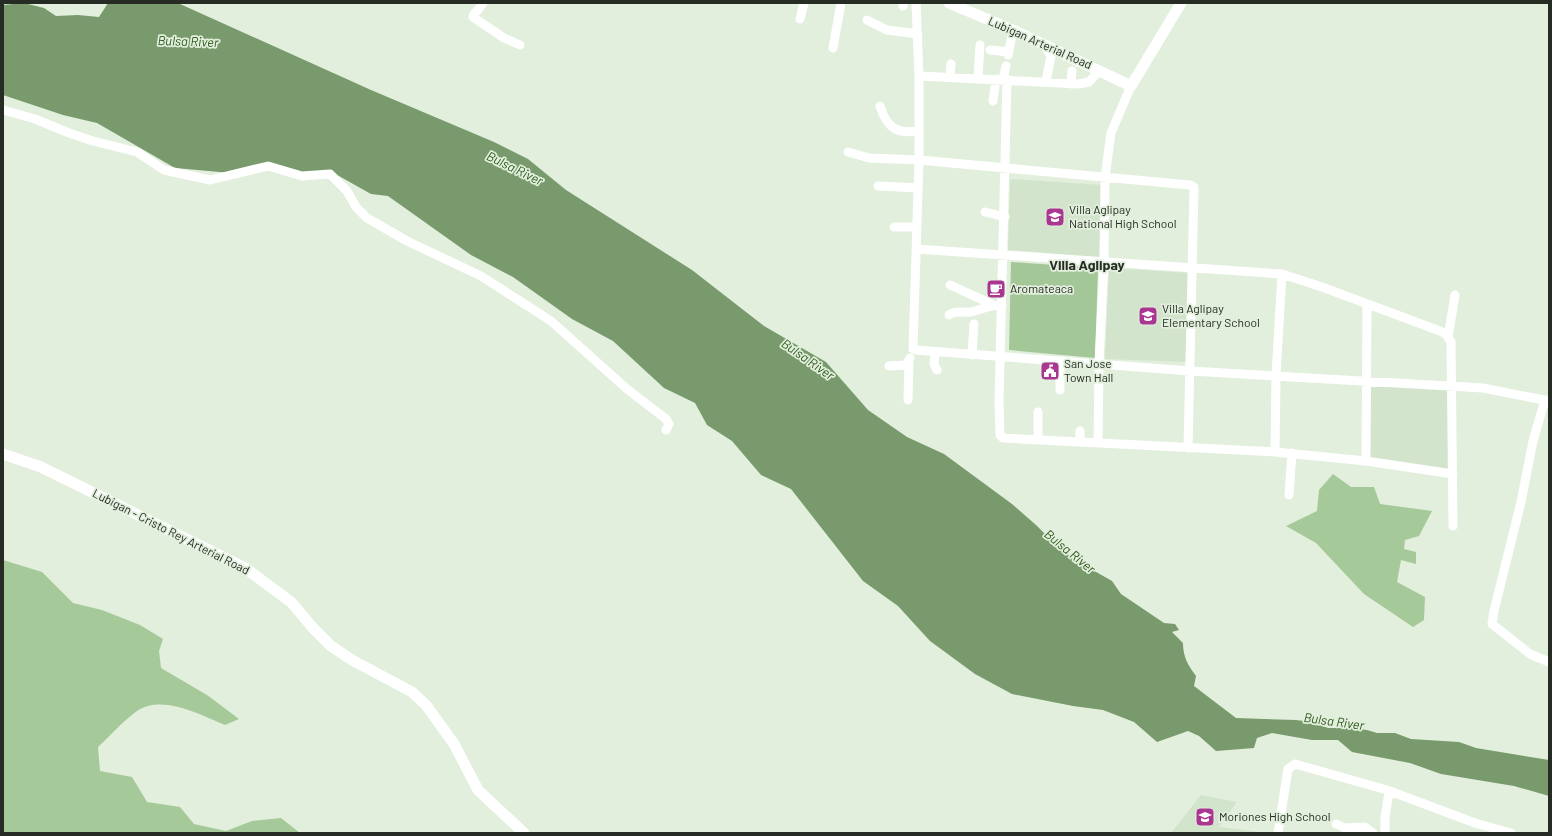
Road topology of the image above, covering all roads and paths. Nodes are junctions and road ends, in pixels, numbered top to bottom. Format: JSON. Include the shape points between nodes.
{"nodes":[{"id":1,"x":483,"y":3,"type":"edge"},
{"id":2,"x":804,"y":3,"type":"edge"},
{"id":3,"x":841,"y":3,"type":"edge"},
{"id":4,"x":916,"y":3,"type":"edge"},
{"id":5,"x":949,"y":3,"type":"edge"},
{"id":6,"x":1180,"y":3,"type":"edge"},
{"id":7,"x":960,"y":5,"type":"edge"},
{"id":8,"x":800,"y":19,"type":"dead end"},
{"id":9,"x":867,"y":20,"type":"dead end"},
{"id":10,"x":1013,"y":30,"type":"junction"},
{"id":11,"x":918,"y":34,"type":"junction"},
{"id":12,"x":1044,"y":44,"type":"junction"},
{"id":13,"x":520,"y":45,"type":"dead end"},
{"id":14,"x":980,"y":45,"type":"dead end"},
{"id":15,"x":833,"y":48,"type":"dead end"},
{"id":16,"x":990,"y":50,"type":"dead end"},
{"id":17,"x":951,"y":64,"type":"dead end"},
{"id":18,"x":1006,"y":66,"type":"dead end"},
{"id":19,"x":1100,"y":70,"type":"junction"},
{"id":20,"x":1072,"y":71,"type":"dead end"},
{"id":21,"x":919,"y":76,"type":"junction"},
{"id":22,"x":950,"y":77,"type":"junction"},
{"id":23,"x":978,"y":78,"type":"junction"},
{"id":24,"x":1002,"y":79,"type":"junction"},
{"id":25,"x":1046,"y":81,"type":"junction"},
{"id":26,"x":1071,"y":84,"type":"junction"},
{"id":27,"x":910,"y":86,"type":"dead end"},
{"id":28,"x":1131,"y":86,"type":"junction"},
{"id":29,"x":920,"y":87,"type":"junction"},
{"id":30,"x":993,"y":101,"type":"dead end"},
{"id":31,"x":880,"y":106,"type":"dead end"},
{"id":32,"x":3,"y":110,"type":"edge"},
{"id":33,"x":919,"y":131,"type":"junction"},
{"id":34,"x":848,"y":152,"type":"dead end"},
{"id":35,"x":919,"y":160,"type":"junction"},
{"id":36,"x":1006,"y":169,"type":"junction"},
{"id":37,"x":1105,"y":178,"type":"junction"},
{"id":38,"x":878,"y":186,"type":"dead end"},
{"id":39,"x":918,"y":188,"type":"junction"},
{"id":40,"x":985,"y":212,"type":"dead end"},
{"id":41,"x":1005,"y":217,"type":"junction"},
{"id":42,"x":894,"y":227,"type":"dead end"},
{"id":43,"x":917,"y":227,"type":"junction"},
{"id":44,"x":916,"y":249,"type":"junction"},
{"id":45,"x":1004,"y":254,"type":"junction"},
{"id":46,"x":1104,"y":262,"type":"junction"},
{"id":47,"x":1193,"y":269,"type":"junction"},
{"id":48,"x":1282,"y":274,"type":"junction"},
{"id":49,"x":950,"y":285,"type":"dead end"},
{"id":50,"x":1455,"y":295,"type":"dead end"},
{"id":51,"x":998,"y":305,"type":"junction"},
{"id":52,"x":1367,"y":305,"type":"junction"},
{"id":53,"x":949,"y":315,"type":"dead end"},
{"id":54,"x":974,"y":324,"type":"dead end"},
{"id":55,"x":1448,"y":338,"type":"junction"},
{"id":56,"x":913,"y":348,"type":"junction"},
{"id":57,"x":935,"y":352,"type":"junction"},
{"id":58,"x":972,"y":354,"type":"junction"},
{"id":59,"x":1001,"y":357,"type":"junction"},
{"id":60,"x":1060,"y":360,"type":"junction"},
{"id":61,"x":909,"y":362,"type":"junction"},
{"id":62,"x":1099,"y":363,"type":"junction"},
{"id":63,"x":889,"y":366,"type":"dead end"},
{"id":64,"x":937,"y":370,"type":"dead end"},
{"id":65,"x":1190,"y":371,"type":"junction"},
{"id":66,"x":1276,"y":375,"type":"junction"},
{"id":67,"x":1366,"y":381,"type":"junction"},
{"id":68,"x":1451,"y":386,"type":"junction"},
{"id":69,"x":1060,"y":390,"type":"dead end"},
{"id":70,"x":908,"y":400,"type":"dead end"},
{"id":71,"x":1547,"y":400,"type":"edge"},
{"id":72,"x":1038,"y":412,"type":"dead end"},
{"id":73,"x":666,"y":430,"type":"dead end"},
{"id":74,"x":1080,"y":431,"type":"dead end"},
{"id":75,"x":1038,"y":440,"type":"junction"},
{"id":76,"x":1080,"y":442,"type":"junction"},
{"id":77,"x":1098,"y":443,"type":"junction"},
{"id":78,"x":1188,"y":448,"type":"junction"},
{"id":79,"x":1275,"y":452,"type":"junction"},
{"id":80,"x":1292,"y":453,"type":"junction"},
{"id":81,"x":3,"y":454,"type":"edge"},
{"id":82,"x":1366,"y":461,"type":"junction"},
{"id":83,"x":1453,"y":474,"type":"junction"},
{"id":84,"x":1289,"y":495,"type":"dead end"},
{"id":85,"x":1453,"y":526,"type":"dead end"},
{"id":86,"x":1549,"y":662,"type":"edge"},
{"id":87,"x":1387,"y":790,"type":"junction"},
{"id":88,"x":1336,"y":824,"type":"dead end"},
{"id":89,"x":524,"y":833,"type":"edge"},
{"id":90,"x":1278,"y":833,"type":"edge"},
{"id":91,"x":1373,"y":833,"type":"edge"},
{"id":92,"x":1385,"y":833,"type":"edge"},
{"id":93,"x":1511,"y":833,"type":"edge"}],
"edges":[{"from":1,"to":13,"type":"street","via":[[473,17],[504,38]]},
{"from":2,"to":8,"type":"street"},
{"from":3,"to":15,"type":"street"},
{"from":4,"to":11,"type":"street"},
{"from":5,"to":7,"type":"main road","name":"Lubigan Arterial Road"},
{"from":6,"to":28,"type":"main road"},
{"from":7,"to":10,"type":"main road","name":"Lubigan Arterial Road"},
{"from":9,"to":11,"type":"street","via":[[892,31]]},
{"from":10,"to":12,"type":"main road","name":"Lubigan Arterial Road"},
{"from":10,"to":16,"type":"street","via":[[1009,54]]},
{"from":11,"to":21,"type":"street"},
{"from":12,"to":19,"type":"main road","name":"Lubigan Arterial Road"},
{"from":12,"to":25,"type":"street","via":[[1051,56]]},
{"from":14,"to":23,"type":"street"},
{"from":17,"to":22,"type":"street"},
{"from":18,"to":24,"type":"street"},
{"from":19,"to":26,"type":"street","via":[[1089,82]]},
{"from":19,"to":28,"type":"main road","name":"Lubigan Arterial Road"},
{"from":20,"to":26,"type":"street"},
{"from":21,"to":22,"type":"street"},
{"from":21,"to":29,"type":"street"},
{"from":22,"to":23,"type":"street"},
{"from":23,"to":24,"type":"street"},
{"from":24,"to":25,"type":"street"},
{"from":24,"to":30,"type":"street"},
{"from":24,"to":36,"type":"street"},
{"from":25,"to":26,"type":"street"},
{"from":27,"to":29,"type":"street"},
{"from":28,"to":37,"type":"street","via":[[1111,134]]},
{"from":29,"to":33,"type":"street"},
{"from":31,"to":33,"type":"street","via":[[890,126],[898,131]]},
{"from":32,"to":73,"type":"street","via":[[93,141],[137,152],[164,170],[210,180],[268,166],[302,176],[330,174],[347,191],[366,218],[406,241],[481,276],[551,321],[627,389],[666,419],[669,424]]},
{"from":33,"to":35,"type":"street"},
{"from":34,"to":35,"type":"street","via":[[869,158]]},
{"from":35,"to":36,"type":"street"},
{"from":35,"to":39,"type":"street"},
{"from":36,"to":37,"type":"street"},
{"from":36,"to":41,"type":"street"},
{"from":37,"to":46,"type":"street"},
{"from":37,"to":47,"type":"street","via":[[1194,187]]},
{"from":38,"to":39,"type":"street"},
{"from":39,"to":43,"type":"street"},
{"from":40,"to":41,"type":"street"},
{"from":41,"to":45,"type":"street"},
{"from":42,"to":43,"type":"street"},
{"from":43,"to":44,"type":"street"},
{"from":44,"to":45,"type":"street"},
{"from":44,"to":56,"type":"street"},
{"from":45,"to":46,"type":"street"},
{"from":45,"to":51,"type":"street"},
{"from":46,"to":47,"type":"street"},
{"from":46,"to":62,"type":"street"},
{"from":47,"to":48,"type":"street"},
{"from":47,"to":65,"type":"street"},
{"from":48,"to":52,"type":"street"},
{"from":48,"to":66,"type":"street"},
{"from":49,"to":51,"type":"street"},
{"from":50,"to":55,"type":"street"},
{"from":51,"to":53,"type":"street","via":[[953,312]]},
{"from":51,"to":59,"type":"street"},
{"from":52,"to":55,"type":"street","via":[[1440,331]]},
{"from":52,"to":67,"type":"street"},
{"from":54,"to":58,"type":"street"},
{"from":55,"to":68,"type":"street","via":[[1451,342]]},
{"from":56,"to":57,"type":"street"},
{"from":56,"to":61,"type":"street"},
{"from":57,"to":58,"type":"street"},
{"from":57,"to":64,"type":"street","via":[[934,364]]},
{"from":58,"to":59,"type":"street"},
{"from":59,"to":60,"type":"street"},
{"from":59,"to":75,"type":"street","via":[[1000,435],[1004,438]]},
{"from":60,"to":62,"type":"street"},
{"from":60,"to":69,"type":"street"},
{"from":61,"to":63,"type":"street","via":[[903,366]]},
{"from":61,"to":70,"type":"street"},
{"from":62,"to":65,"type":"street"},
{"from":62,"to":77,"type":"street"},
{"from":65,"to":66,"type":"street"},
{"from":65,"to":78,"type":"street"},
{"from":66,"to":67,"type":"street"},
{"from":66,"to":79,"type":"street"},
{"from":67,"to":68,"type":"street"},
{"from":67,"to":82,"type":"street"},
{"from":68,"to":71,"type":"street","via":[[1488,389]]},
{"from":68,"to":83,"type":"street"},
{"from":71,"to":86,"type":"street","via":[[1533,441],[1492,624],[1530,654]]},
{"from":72,"to":75,"type":"street"},
{"from":74,"to":76,"type":"street"},
{"from":75,"to":76,"type":"street"},
{"from":76,"to":77,"type":"street"},
{"from":77,"to":78,"type":"street"},
{"from":78,"to":79,"type":"street"},
{"from":79,"to":80,"type":"street"},
{"from":80,"to":82,"type":"street"},
{"from":80,"to":84,"type":"street"},
{"from":81,"to":89,"type":"main road","name":"Lubigan - Cristo Rey Arterial Road","via":[[41,467],[96,493],[245,568],[266,583],[291,602],[331,646],[412,692],[426,705],[454,744],[478,790]]},
{"from":82,"to":83,"type":"street"},
{"from":83,"to":85,"type":"street"},
{"from":87,"to":90,"type":"street","via":[[1295,764],[1288,769]]},
{"from":87,"to":92,"type":"street","via":[[1389,793]]},
{"from":87,"to":93,"type":"street","via":[[1475,823]]},
{"from":88,"to":91,"type":"street","via":[[1345,828],[1365,827]]}]}
